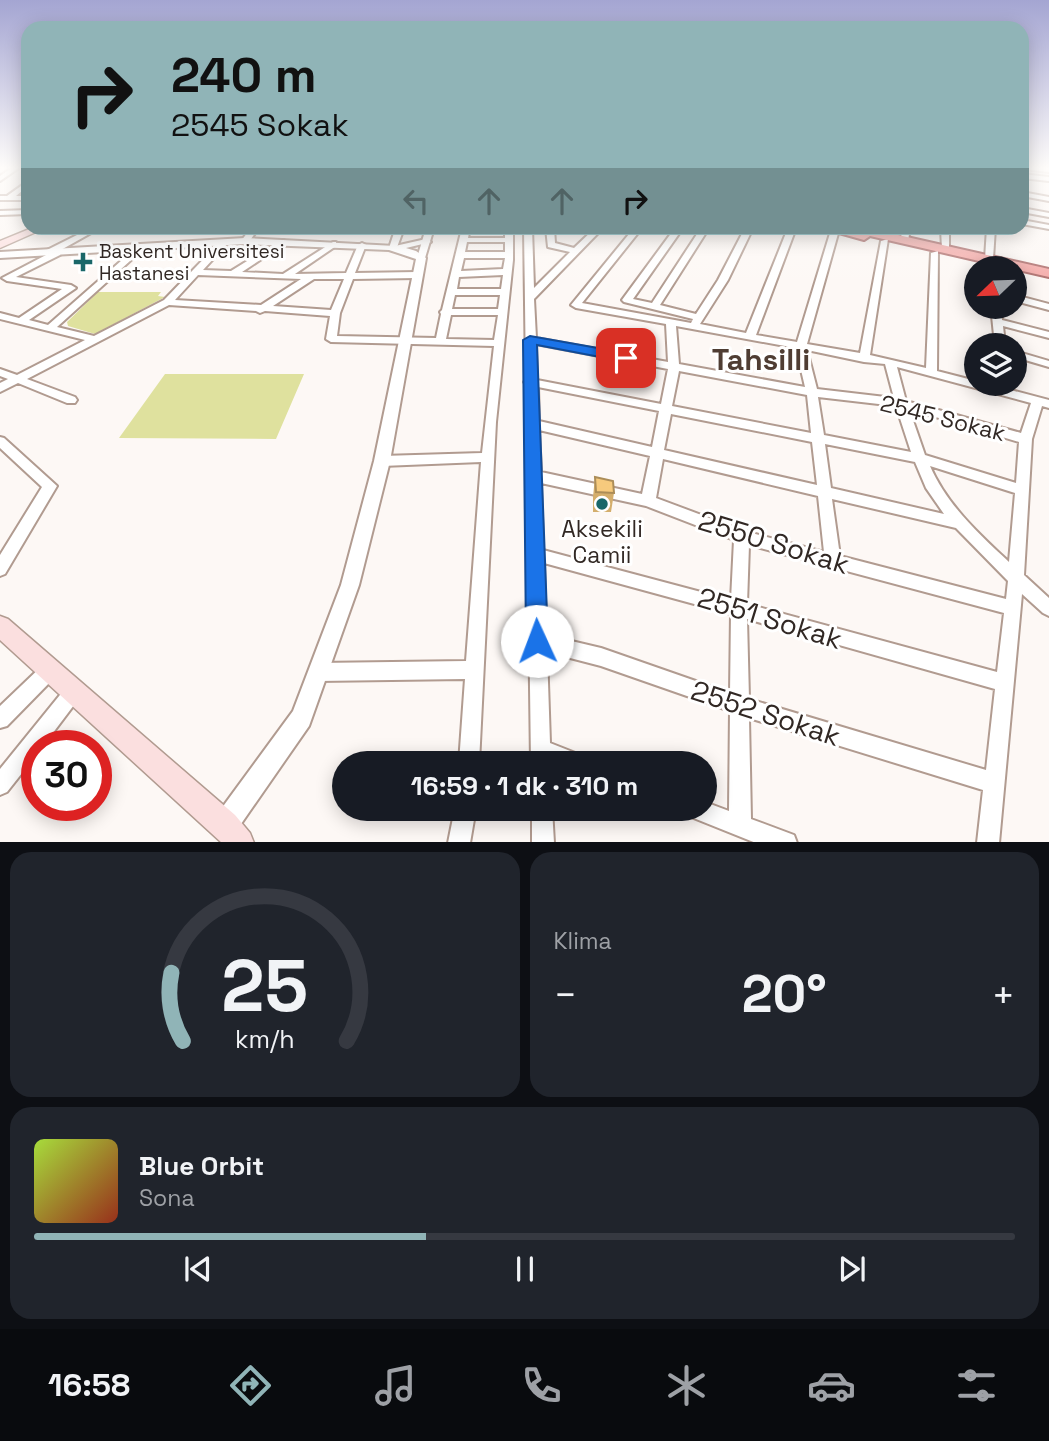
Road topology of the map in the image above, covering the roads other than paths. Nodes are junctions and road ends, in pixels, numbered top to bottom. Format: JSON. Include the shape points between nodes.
{"nodes":[{"id":1,"x":21,"y":212,"type":"edge"},
{"id":2,"x":1029,"y":212,"type":"edge"},
{"id":3,"x":0,"y":213,"type":"edge"},
{"id":4,"x":1049,"y":215,"type":"edge"},
{"id":5,"x":1029,"y":223,"type":"edge"},
{"id":6,"x":21,"y":225,"type":"edge"},
{"id":7,"x":1049,"y":227,"type":"edge"},
{"id":8,"x":0,"y":235,"type":"edge"},
{"id":9,"x":24,"y":235,"type":"edge"},
{"id":10,"x":84,"y":235,"type":"edge"},
{"id":11,"x":250,"y":235,"type":"edge"},
{"id":12,"x":398,"y":235,"type":"edge"},
{"id":13,"x":428,"y":235,"type":"edge"},
{"id":14,"x":465,"y":235,"type":"edge"},
{"id":15,"x":528,"y":235,"type":"edge"},
{"id":16,"x":550,"y":235,"type":"edge"},
{"id":17,"x":592,"y":235,"type":"edge"},
{"id":18,"x":633,"y":235,"type":"edge"},
{"id":19,"x":674,"y":235,"type":"edge"},
{"id":20,"x":700,"y":235,"type":"edge"},
{"id":21,"x":745,"y":235,"type":"edge"},
{"id":22,"x":789,"y":235,"type":"edge"},
{"id":23,"x":835,"y":235,"type":"edge"},
{"id":24,"x":863,"y":235,"type":"edge"},
{"id":25,"x":910,"y":235,"type":"edge"},
{"id":26,"x":943,"y":235,"type":"edge"},
{"id":27,"x":991,"y":235,"type":"edge"},
{"id":28,"x":464,"y":240,"type":"junction"},
{"id":29,"x":246,"y":241,"type":"junction"},
{"id":30,"x":509,"y":241,"type":"edge"},
{"id":31,"x":885,"y":241,"type":"junction"},
{"id":32,"x":281,"y":242,"type":"junction"},
{"id":33,"x":426,"y":242,"type":"junction"},
{"id":34,"x":224,"y":243,"type":"junction"},
{"id":35,"x":333,"y":244,"type":"junction"},
{"id":36,"x":362,"y":244,"type":"junction"},
{"id":37,"x":0,"y":245,"type":"edge"},
{"id":38,"x":138,"y":248,"type":"junction"},
{"id":39,"x":393,"y":248,"type":"junction"},
{"id":40,"x":576,"y":251,"type":"junction"},
{"id":41,"x":940,"y":251,"type":"junction"},
{"id":42,"x":53,"y":253,"type":"junction"},
{"id":43,"x":0,"y":255,"type":"edge"},
{"id":44,"x":460,"y":255,"type":"junction"},
{"id":45,"x":993,"y":256,"type":"edge"},
{"id":46,"x":964,"y":257,"type":"edge"},
{"id":47,"x":421,"y":258,"type":"junction"},
{"id":48,"x":1027,"y":270,"type":"edge"},
{"id":49,"x":196,"y":272,"type":"junction"},
{"id":50,"x":507,"y":272,"type":"junction"},
{"id":51,"x":1049,"y":273,"type":"edge"},
{"id":52,"x":233,"y":274,"type":"junction"},
{"id":53,"x":454,"y":274,"type":"junction"},
{"id":54,"x":417,"y":275,"type":"junction"},
{"id":55,"x":1027,"y":275,"type":"edge"},
{"id":56,"x":286,"y":277,"type":"junction"},
{"id":57,"x":311,"y":277,"type":"junction"},
{"id":58,"x":350,"y":277,"type":"junction"},
{"id":59,"x":4,"y":280,"type":"edge"},
{"id":60,"x":1049,"y":280,"type":"edge"},
{"id":61,"x":71,"y":288,"type":"junction"},
{"id":62,"x":94,"y":288,"type":"junction"},
{"id":63,"x":450,"y":292,"type":"junction"},
{"id":64,"x":505,"y":292,"type":"junction"},
{"id":65,"x":529,"y":299,"type":"junction"},
{"id":66,"x":1027,"y":301,"type":"edge"},
{"id":67,"x":167,"y":302,"type":"junction"},
{"id":68,"x":654,"y":307,"type":"junction"},
{"id":69,"x":1049,"y":307,"type":"edge"},
{"id":70,"x":260,"y":310,"type":"junction"},
{"id":71,"x":445,"y":312,"type":"junction"},
{"id":72,"x":503,"y":312,"type":"junction"},
{"id":73,"x":335,"y":313,"type":"junction"},
{"id":74,"x":0,"y":316,"type":"edge"},
{"id":75,"x":998,"y":319,"type":"edge"},
{"id":76,"x":20,"y":321,"type":"junction"},
{"id":77,"x":999,"y":322,"type":"junction"},
{"id":78,"x":696,"y":323,"type":"junction"},
{"id":79,"x":671,"y":324,"type":"junction"},
{"id":80,"x":50,"y":328,"type":"junction"},
{"id":81,"x":999,"y":333,"type":"edge"},
{"id":82,"x":1049,"y":335,"type":"edge"},
{"id":83,"x":750,"y":337,"type":"junction"},
{"id":84,"x":95,"y":339,"type":"junction"},
{"id":85,"x":530,"y":340,"type":"junction"},
{"id":86,"x":406,"y":342,"type":"junction"},
{"id":87,"x":440,"y":342,"type":"junction"},
{"id":88,"x":499,"y":343,"type":"junction"},
{"id":89,"x":801,"y":346,"type":"junction"},
{"id":90,"x":1027,"y":358,"type":"edge"},
{"id":91,"x":864,"y":359,"type":"junction"},
{"id":92,"x":890,"y":362,"type":"junction"},
{"id":93,"x":1049,"y":364,"type":"edge"},
{"id":94,"x":674,"y":366,"type":"junction"},
{"id":95,"x":0,"y":372,"type":"edge"},
{"id":96,"x":931,"y":373,"type":"junction"},
{"id":97,"x":17,"y":379,"type":"junction"},
{"id":98,"x":964,"y":380,"type":"edge"},
{"id":99,"x":530,"y":382,"type":"junction"},
{"id":100,"x":0,"y":388,"type":"edge"},
{"id":101,"x":812,"y":392,"type":"junction"},
{"id":102,"x":71,"y":400,"type":"dead end"},
{"id":103,"x":1043,"y":402,"type":"edge"},
{"id":104,"x":901,"y":403,"type":"junction"},
{"id":105,"x":666,"y":407,"type":"junction"},
{"id":106,"x":531,"y":424,"type":"junction"},
{"id":107,"x":818,"y":436,"type":"junction"},
{"id":108,"x":1026,"y":439,"type":"junction"},
{"id":109,"x":0,"y":441,"type":"edge"},
{"id":110,"x":658,"y":453,"type":"junction"},
{"id":111,"x":489,"y":457,"type":"junction"},
{"id":112,"x":923,"y":459,"type":"junction"},
{"id":113,"x":382,"y":461,"type":"junction"},
{"id":114,"x":534,"y":476,"type":"junction"},
{"id":115,"x":1022,"y":490,"type":"junction"},
{"id":116,"x":825,"y":493,"type":"junction"},
{"id":117,"x":648,"y":501,"type":"junction"},
{"id":118,"x":963,"y":524,"type":"junction"},
{"id":119,"x":742,"y":537,"type":"junction"},
{"id":120,"x":535,"y":554,"type":"junction"},
{"id":121,"x":834,"y":561,"type":"junction"},
{"id":122,"x":0,"y":569,"type":"edge"},
{"id":123,"x":1016,"y":578,"type":"junction"},
{"id":124,"x":1013,"y":608,"type":"junction"},
{"id":125,"x":1049,"y":608,"type":"edge"},
{"id":126,"x":739,"y":609,"type":"junction"},
{"id":127,"x":0,"y":626,"type":"edge"},
{"id":128,"x":537,"y":641,"type":"junction"},
{"id":129,"x":50,"y":670,"type":"junction"},
{"id":130,"x":476,"y":670,"type":"junction"},
{"id":131,"x":318,"y":672,"type":"junction"},
{"id":132,"x":1005,"y":683,"type":"junction"},
{"id":133,"x":74,"y":691,"type":"junction"},
{"id":134,"x":739,"y":705,"type":"junction"},
{"id":135,"x":0,"y":719,"type":"edge"},
{"id":136,"x":470,"y":751,"type":"edge"},
{"id":137,"x":540,"y":751,"type":"edge"},
{"id":138,"x":995,"y":783,"type":"junction"},
{"id":139,"x":0,"y":785,"type":"edge"},
{"id":140,"x":717,"y":817,"type":"edge"},
{"id":141,"x":463,"y":821,"type":"edge"},
{"id":142,"x":542,"y":821,"type":"edge"},
{"id":143,"x":740,"y":826,"type":"junction"},
{"id":144,"x":235,"y":838,"type":"edge"},
{"id":145,"x":459,"y":842,"type":"edge"},
{"id":146,"x":543,"y":842,"type":"edge"},
{"id":147,"x":786,"y":842,"type":"edge"},
{"id":148,"x":988,"y":842,"type":"edge"}],
"edges":[{"from":1,"to":3,"type":"street"},
{"from":2,"to":4,"type":"street"},
{"from":5,"to":7,"type":"street"},
{"from":6,"to":8,"type":"main road"},
{"from":9,"to":37,"type":"main road"},
{"from":10,"to":42,"type":"street"},
{"from":11,"to":29,"type":"street"},
{"from":12,"to":39,"type":"street"},
{"from":13,"to":33,"type":"street"},
{"from":14,"to":28,"type":"street"},
{"from":15,"to":65,"type":"street"},
{"from":16,"to":40,"type":"street","via":[[551,245]]},
{"from":17,"to":40,"type":"street"},
{"from":18,"to":79,"type":"street","via":[[576,305]]},
{"from":19,"to":68,"type":"street","via":[[627,300]]},
{"from":20,"to":68,"type":"street"},
{"from":21,"to":78,"type":"street"},
{"from":22,"to":83,"type":"street"},
{"from":23,"to":89,"type":"street"},
{"from":24,"to":31,"type":"highway"},
{"from":25,"to":41,"type":"highway"},
{"from":26,"to":41,"type":"street"},
{"from":27,"to":45,"type":"street"},
{"from":28,"to":30,"type":"street"},
{"from":28,"to":44,"type":"street"},
{"from":29,"to":32,"type":"street"},
{"from":29,"to":34,"type":"street"},
{"from":30,"to":44,"type":"street"},
{"from":30,"to":50,"type":"street"},
{"from":31,"to":41,"type":"highway"},
{"from":31,"to":91,"type":"street"},
{"from":32,"to":35,"type":"street"},
{"from":32,"to":52,"type":"street"},
{"from":33,"to":39,"type":"street"},
{"from":33,"to":47,"type":"street"},
{"from":34,"to":38,"type":"street"},
{"from":34,"to":49,"type":"street"},
{"from":35,"to":36,"type":"street"},
{"from":35,"to":56,"type":"street"},
{"from":36,"to":39,"type":"street"},
{"from":36,"to":58,"type":"street"},
{"from":38,"to":42,"type":"street"},
{"from":38,"to":62,"type":"street"},
{"from":39,"to":47,"type":"street"},
{"from":40,"to":65,"type":"street"},
{"from":41,"to":46,"type":"highway"},
{"from":41,"to":96,"type":"street"},
{"from":42,"to":43,"type":"street"},
{"from":42,"to":59,"type":"street"},
{"from":44,"to":53,"type":"street"},
{"from":47,"to":54,"type":"street"},
{"from":48,"to":51,"type":"highway"},
{"from":49,"to":52,"type":"street"},
{"from":49,"to":67,"type":"street"},
{"from":50,"to":53,"type":"street"},
{"from":50,"to":64,"type":"street"},
{"from":52,"to":56,"type":"street"},
{"from":53,"to":63,"type":"street"},
{"from":54,"to":58,"type":"street"},
{"from":54,"to":86,"type":"street"},
{"from":55,"to":60,"type":"highway"},
{"from":56,"to":57,"type":"street"},
{"from":57,"to":58,"type":"street"},
{"from":57,"to":70,"type":"street"},
{"from":58,"to":73,"type":"street"},
{"from":59,"to":61,"type":"street"},
{"from":61,"to":62,"type":"street"},
{"from":61,"to":76,"type":"street"},
{"from":62,"to":80,"type":"street"},
{"from":63,"to":64,"type":"street"},
{"from":63,"to":71,"type":"street"},
{"from":64,"to":72,"type":"street"},
{"from":65,"to":85,"type":"street"},
{"from":66,"to":69,"type":"street"},
{"from":67,"to":70,"type":"street"},
{"from":67,"to":84,"type":"street"},
{"from":68,"to":78,"type":"street"},
{"from":70,"to":73,"type":"street"},
{"from":71,"to":72,"type":"street"},
{"from":71,"to":87,"type":"street"},
{"from":72,"to":88,"type":"street"},
{"from":73,"to":86,"type":"street","via":[[331,339]]},
{"from":74,"to":76,"type":"street"},
{"from":75,"to":77,"type":"street"},
{"from":76,"to":80,"type":"street"},
{"from":77,"to":81,"type":"street"},
{"from":77,"to":82,"type":"street"},
{"from":78,"to":79,"type":"street"},
{"from":78,"to":83,"type":"street"},
{"from":79,"to":94,"type":"street"},
{"from":80,"to":84,"type":"street"},
{"from":83,"to":89,"type":"street"},
{"from":84,"to":97,"type":"street"},
{"from":85,"to":94,"type":"street","name":"2545 Sokak"},
{"from":85,"to":99,"type":"street"},
{"from":86,"to":87,"type":"street"},
{"from":86,"to":113,"type":"street"},
{"from":87,"to":88,"type":"street"},
{"from":88,"to":111,"type":"street"},
{"from":89,"to":91,"type":"street"},
{"from":89,"to":101,"type":"street"},
{"from":90,"to":93,"type":"street"},
{"from":91,"to":92,"type":"street"},
{"from":92,"to":96,"type":"street"},
{"from":92,"to":104,"type":"street"},
{"from":94,"to":101,"type":"street","name":"2545 Sokak"},
{"from":94,"to":105,"type":"street"},
{"from":95,"to":97,"type":"street"},
{"from":96,"to":98,"type":"street"},
{"from":97,"to":100,"type":"street"},
{"from":97,"to":102,"type":"street"},
{"from":99,"to":105,"type":"street"},
{"from":99,"to":106,"type":"street"},
{"from":101,"to":104,"type":"street","name":"2545 Sokak"},
{"from":101,"to":107,"type":"street"},
{"from":103,"to":108,"type":"street"},
{"from":104,"to":108,"type":"street","name":"2545 Sokak"},
{"from":104,"to":112,"type":"street"},
{"from":105,"to":107,"type":"street"},
{"from":105,"to":110,"type":"street"},
{"from":106,"to":110,"type":"street"},
{"from":106,"to":114,"type":"street"},
{"from":107,"to":112,"type":"street"},
{"from":107,"to":116,"type":"street"},
{"from":108,"to":115,"type":"street"},
{"from":109,"to":122,"type":"street","via":[[50,486]]},
{"from":110,"to":116,"type":"street"},
{"from":110,"to":117,"type":"street"},
{"from":111,"to":113,"type":"street"},
{"from":111,"to":130,"type":"street"},
{"from":112,"to":115,"type":"street"},
{"from":112,"to":118,"type":"street","via":[[932,485]]},
{"from":113,"to":131,"type":"street","via":[[350,585]]},
{"from":114,"to":117,"type":"street","name":"2550 Sokak"},
{"from":114,"to":120,"type":"street"},
{"from":115,"to":123,"type":"street"},
{"from":116,"to":118,"type":"street"},
{"from":116,"to":121,"type":"street"},
{"from":117,"to":119,"type":"street","name":"2550 Sokak"},
{"from":118,"to":123,"type":"street"},
{"from":119,"to":121,"type":"street","name":"2550 Sokak"},
{"from":119,"to":126,"type":"street"},
{"from":120,"to":126,"type":"street","name":"2551 Sokak"},
{"from":120,"to":128,"type":"street"},
{"from":121,"to":124,"type":"street","name":"2550 Sokak"},
{"from":123,"to":124,"type":"street"},
{"from":123,"to":125,"type":"street"},
{"from":124,"to":132,"type":"street"},
{"from":126,"to":132,"type":"street","name":"2551 Sokak"},
{"from":126,"to":134,"type":"street"},
{"from":127,"to":129,"type":"main road"},
{"from":128,"to":134,"type":"street","name":"2552 Sokak","via":[[601,657]]},
{"from":128,"to":137,"type":"street"},
{"from":129,"to":133,"type":"main road"},
{"from":129,"to":135,"type":"street"},
{"from":130,"to":131,"type":"street"},
{"from":130,"to":136,"type":"street"},
{"from":131,"to":144,"type":"street","via":[[301,718]]},
{"from":132,"to":138,"type":"street"},
{"from":133,"to":139,"type":"street"},
{"from":133,"to":144,"type":"main road"},
{"from":134,"to":138,"type":"street","name":"2552 Sokak"},
{"from":134,"to":143,"type":"street"},
{"from":138,"to":148,"type":"street"},
{"from":140,"to":143,"type":"street"},
{"from":141,"to":145,"type":"street"},
{"from":142,"to":146,"type":"street"},
{"from":143,"to":147,"type":"street"}]}
